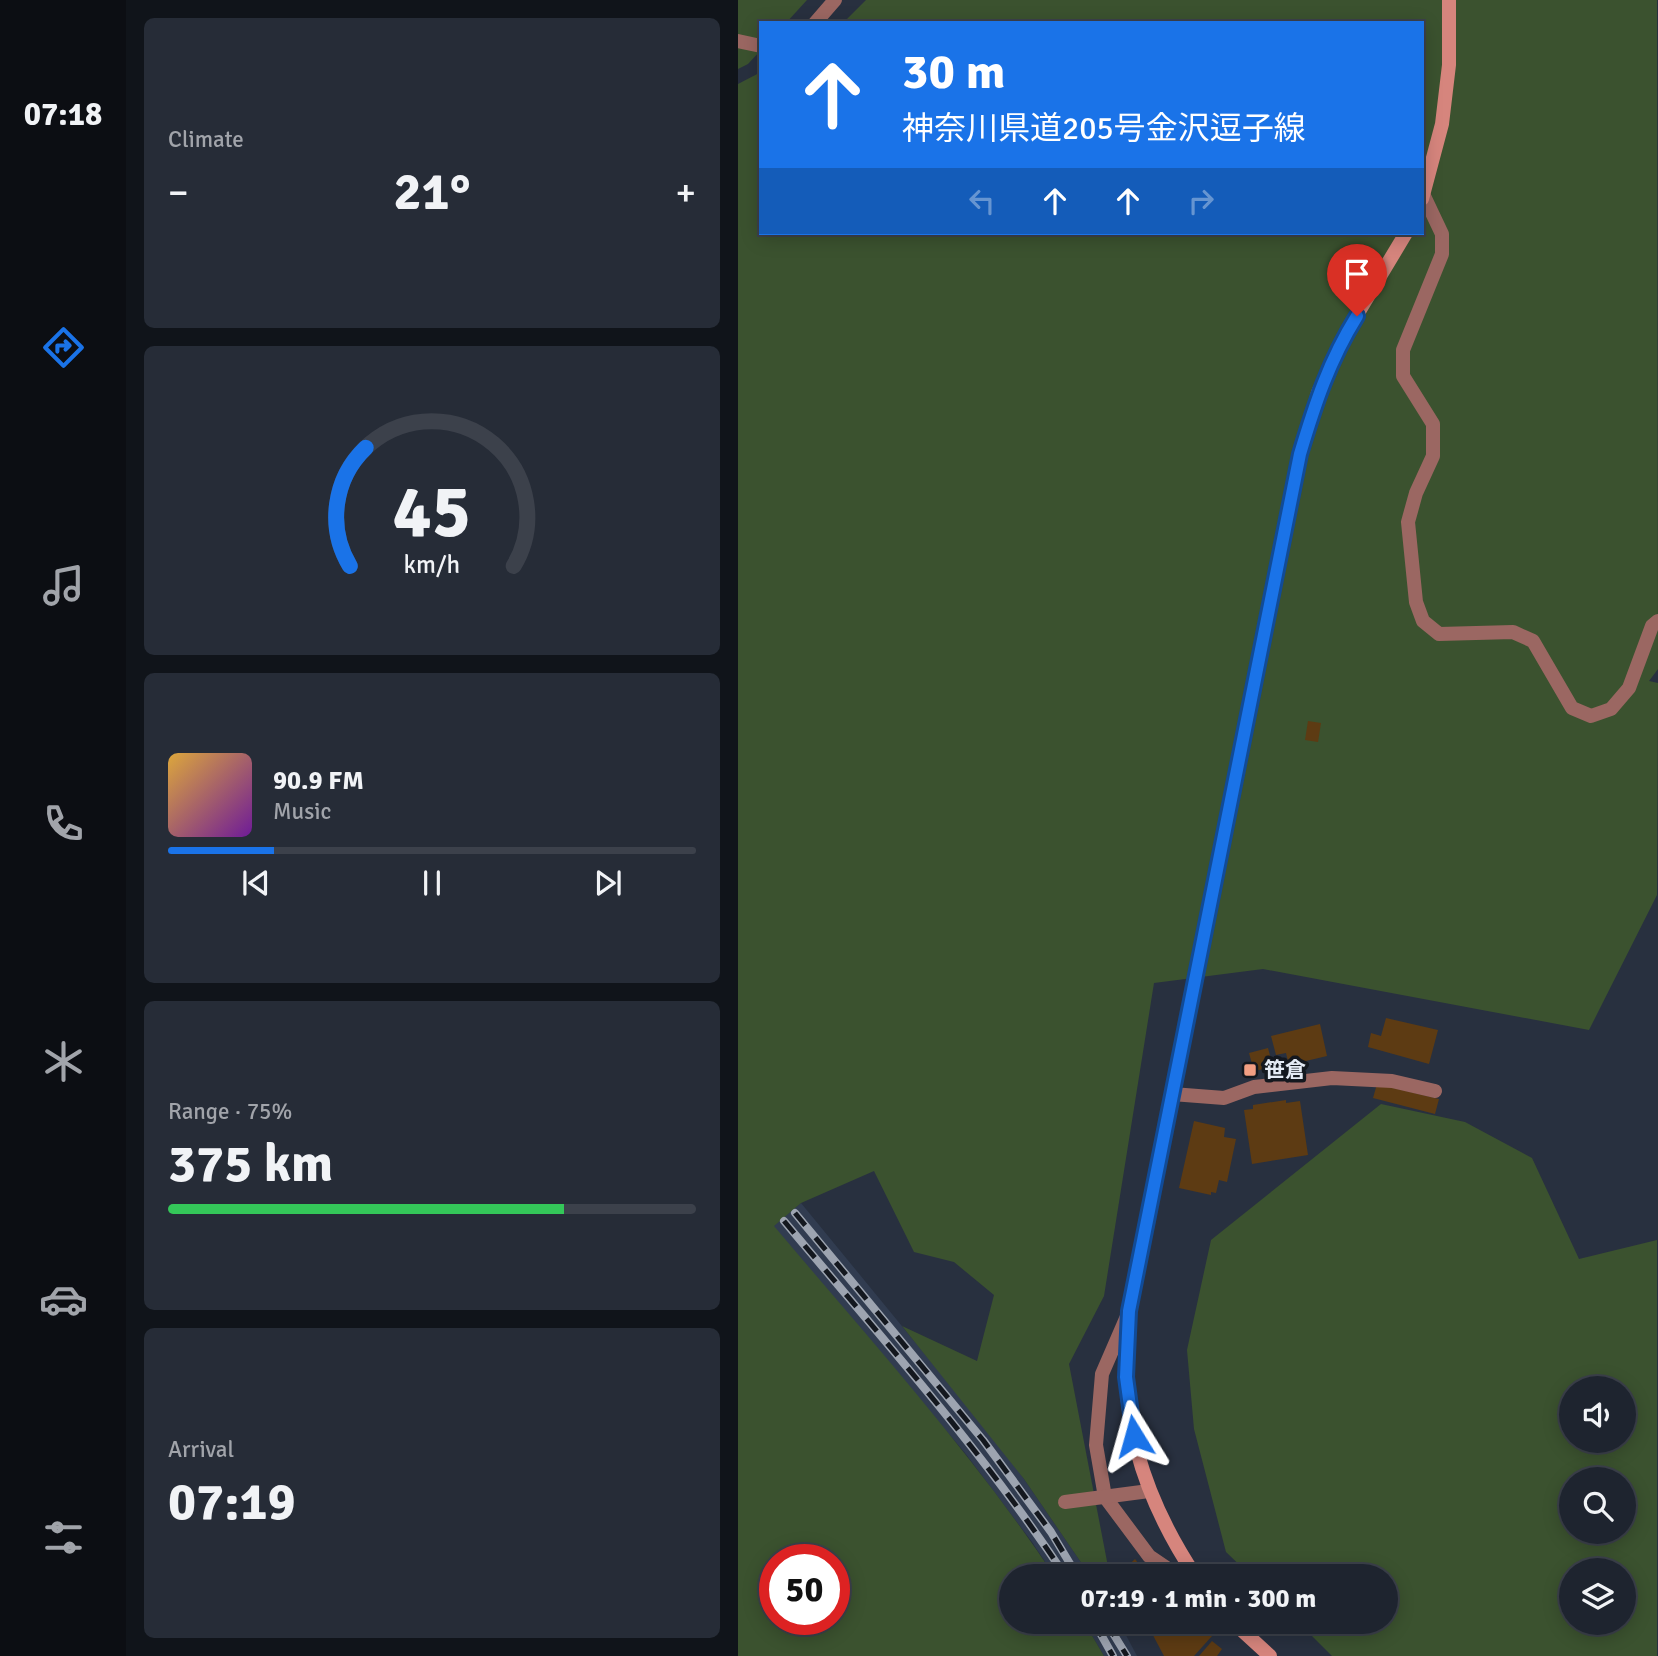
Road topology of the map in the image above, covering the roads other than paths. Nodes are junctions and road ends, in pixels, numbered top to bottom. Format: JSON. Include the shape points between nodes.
{"nodes":[{"id":1,"x":835,"y":0,"type":"edge"},
{"id":2,"x":1449,"y":0,"type":"edge"},
{"id":3,"x":816,"y":21,"type":"edge"},
{"id":4,"x":738,"y":41,"type":"edge"},
{"id":5,"x":759,"y":46,"type":"edge"},
{"id":6,"x":1424,"y":194,"type":"edge"},
{"id":7,"x":1424,"y":200,"type":"edge"},
{"id":8,"x":1405,"y":235,"type":"edge"},
{"id":9,"x":1657,"y":621,"type":"edge"},
{"id":10,"x":1435,"y":1091,"type":"dead end"},
{"id":11,"x":1172,"y":1094,"type":"junction"},
{"id":12,"x":1129,"y":1311,"type":"junction"},
{"id":13,"x":1149,"y":1491,"type":"junction"},
{"id":14,"x":1105,"y":1497,"type":"junction"},
{"id":15,"x":1065,"y":1502,"type":"dead end"},
{"id":16,"x":1161,"y":1564,"type":"edge"},
{"id":17,"x":1187,"y":1564,"type":"edge"},
{"id":18,"x":1246,"y":1634,"type":"edge"},
{"id":19,"x":1270,"y":1656,"type":"edge"}],
"edges":[{"from":1,"to":3,"type":"street"},
{"from":2,"to":6,"type":"main road","via":[[1449,65],[1442,124]]},
{"from":4,"to":5,"type":"street"},
{"from":7,"to":9,"type":"street","via":[[1442,234],[1442,254],[1403,363],[1403,376],[1433,424],[1433,456],[1408,522],[1416,602],[1423,621],[1439,634],[1513,632],[1532,641],[1573,708],[1591,716],[1611,709],[1629,688]]},
{"from":8,"to":11,"type":"main road","via":[[1343,338],[1318,393],[1300,454]]},
{"from":10,"to":11,"type":"street","via":[[1392,1081],[1332,1078],[1254,1087],[1224,1098]]},
{"from":11,"to":12,"type":"main road"},
{"from":12,"to":13,"type":"main road","via":[[1126,1377],[1134,1436]]},
{"from":12,"to":14,"type":"street","via":[[1102,1374],[1096,1445]]},
{"from":13,"to":14,"type":"street"},
{"from":13,"to":17,"type":"main road"},
{"from":14,"to":15,"type":"street"},
{"from":14,"to":16,"type":"street","via":[[1149,1556]]},
{"from":18,"to":19,"type":"main road"}]}
